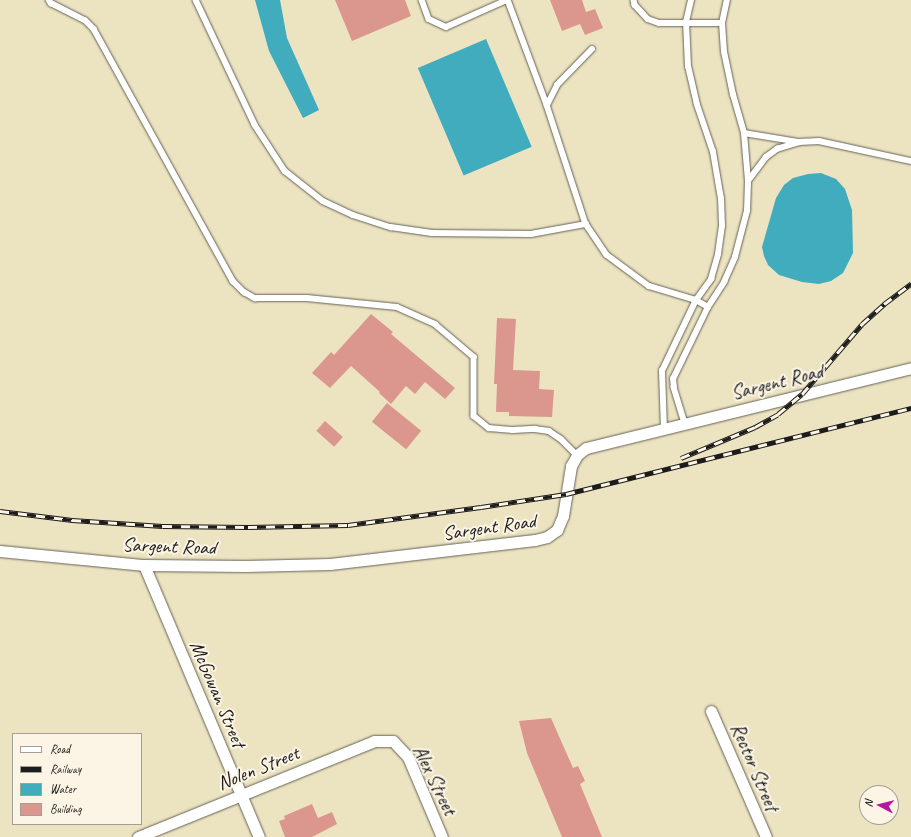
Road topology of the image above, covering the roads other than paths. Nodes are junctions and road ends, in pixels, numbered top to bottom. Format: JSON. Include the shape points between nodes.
{"nodes":[{"id":1,"x":48,"y":0,"type":"edge"},
{"id":2,"x":196,"y":0,"type":"edge"},
{"id":3,"x":422,"y":0,"type":"edge"},
{"id":4,"x":507,"y":0,"type":"edge"},
{"id":5,"x":634,"y":0,"type":"edge"},
{"id":6,"x":691,"y":0,"type":"edge"},
{"id":7,"x":727,"y":0,"type":"edge"},
{"id":8,"x":686,"y":22,"type":"junction"},
{"id":9,"x":722,"y":23,"type":"junction"},
{"id":10,"x":592,"y":49,"type":"dead end"},
{"id":11,"x":547,"y":105,"type":"junction"},
{"id":12,"x":744,"y":132,"type":"junction"},
{"id":13,"x":800,"y":142,"type":"junction"},
{"id":14,"x":911,"y":161,"type":"edge"},
{"id":15,"x":748,"y":181,"type":"junction"},
{"id":16,"x":586,"y":224,"type":"junction"},
{"id":17,"x":696,"y":300,"type":"junction"},
{"id":18,"x":708,"y":307,"type":"junction"},
{"id":19,"x":911,"y":368,"type":"edge"},
{"id":20,"x":685,"y":425,"type":"junction"},
{"id":21,"x":664,"y":429,"type":"junction"},
{"id":22,"x":576,"y":455,"type":"junction"},
{"id":23,"x":0,"y":551,"type":"edge"},
{"id":24,"x":144,"y":565,"type":"junction"},
{"id":25,"x":711,"y":711,"type":"dead end"},
{"id":26,"x":393,"y":740,"type":"joint"},
{"id":27,"x":241,"y":794,"type":"junction"},
{"id":28,"x":138,"y":837,"type":"edge"},
{"id":29,"x":259,"y":837,"type":"edge"},
{"id":30,"x":442,"y":837,"type":"edge"},
{"id":31,"x":766,"y":837,"type":"edge"}],
"edges":[{"from":1,"to":22,"type":"lane","via":[[85,20],[94,29],[233,281],[244,292],[255,298],[307,298],[397,307],[435,324],[474,357],[474,416],[489,428],[549,431]]},
{"from":2,"to":16,"type":"lane","via":[[255,125],[286,171],[322,201],[353,215],[391,227],[432,233],[531,234]]},
{"from":3,"to":4,"type":"lane","via":[[429,19],[446,27]]},
{"from":4,"to":11,"type":"lane"},
{"from":5,"to":8,"type":"lane","via":[[635,5],[648,19],[659,23]]},
{"from":6,"to":8,"type":"lane"},
{"from":7,"to":9,"type":"lane"},
{"from":8,"to":9,"type":"lane"},
{"from":8,"to":17,"type":"lane","via":[[688,67],[697,105],[713,152],[721,199],[722,226],[711,279]]},
{"from":9,"to":12,"type":"lane","via":[[727,73]]},
{"from":10,"to":11,"type":"lane","via":[[557,85]]},
{"from":11,"to":16,"type":"lane"},
{"from":12,"to":13,"type":"lane"},
{"from":12,"to":15,"type":"lane"},
{"from":13,"to":14,"type":"lane","via":[[819,141]]},
{"from":13,"to":15,"type":"lane","via":[[777,149],[757,167]]},
{"from":15,"to":18,"type":"lane","via":[[747,211],[735,257],[724,282]]},
{"from":16,"to":17,"type":"lane","via":[[607,255],[649,286]]},
{"from":17,"to":18,"type":"lane"},
{"from":17,"to":21,"type":"lane","via":[[662,371]]},
{"from":18,"to":20,"type":"lane","via":[[673,379]]},
{"from":19,"to":20,"type":"street","name":"Sargent Road"},
{"from":20,"to":21,"type":"street","name":"Sargent Road"},
{"from":21,"to":22,"type":"street","name":"Sargent Road","via":[[605,442],[586,448]]},
{"from":22,"to":24,"type":"street","name":"Sargent Road","via":[[571,466],[563,516],[557,530],[547,537],[330,564]]},
{"from":23,"to":24,"type":"street","name":"Sargent Road"},
{"from":24,"to":27,"type":"street","name":"McGowan Street"},
{"from":25,"to":31,"type":"street","name":"Rector Street"},
{"from":26,"to":27,"type":"street","name":"Nolen Street","via":[[374,741]]},
{"from":26,"to":30,"type":"street","name":"Alex Street","via":[[408,757]]},
{"from":27,"to":28,"type":"street","name":"Nolen Street"},
{"from":27,"to":29,"type":"street","name":"McGowan Street"}]}
